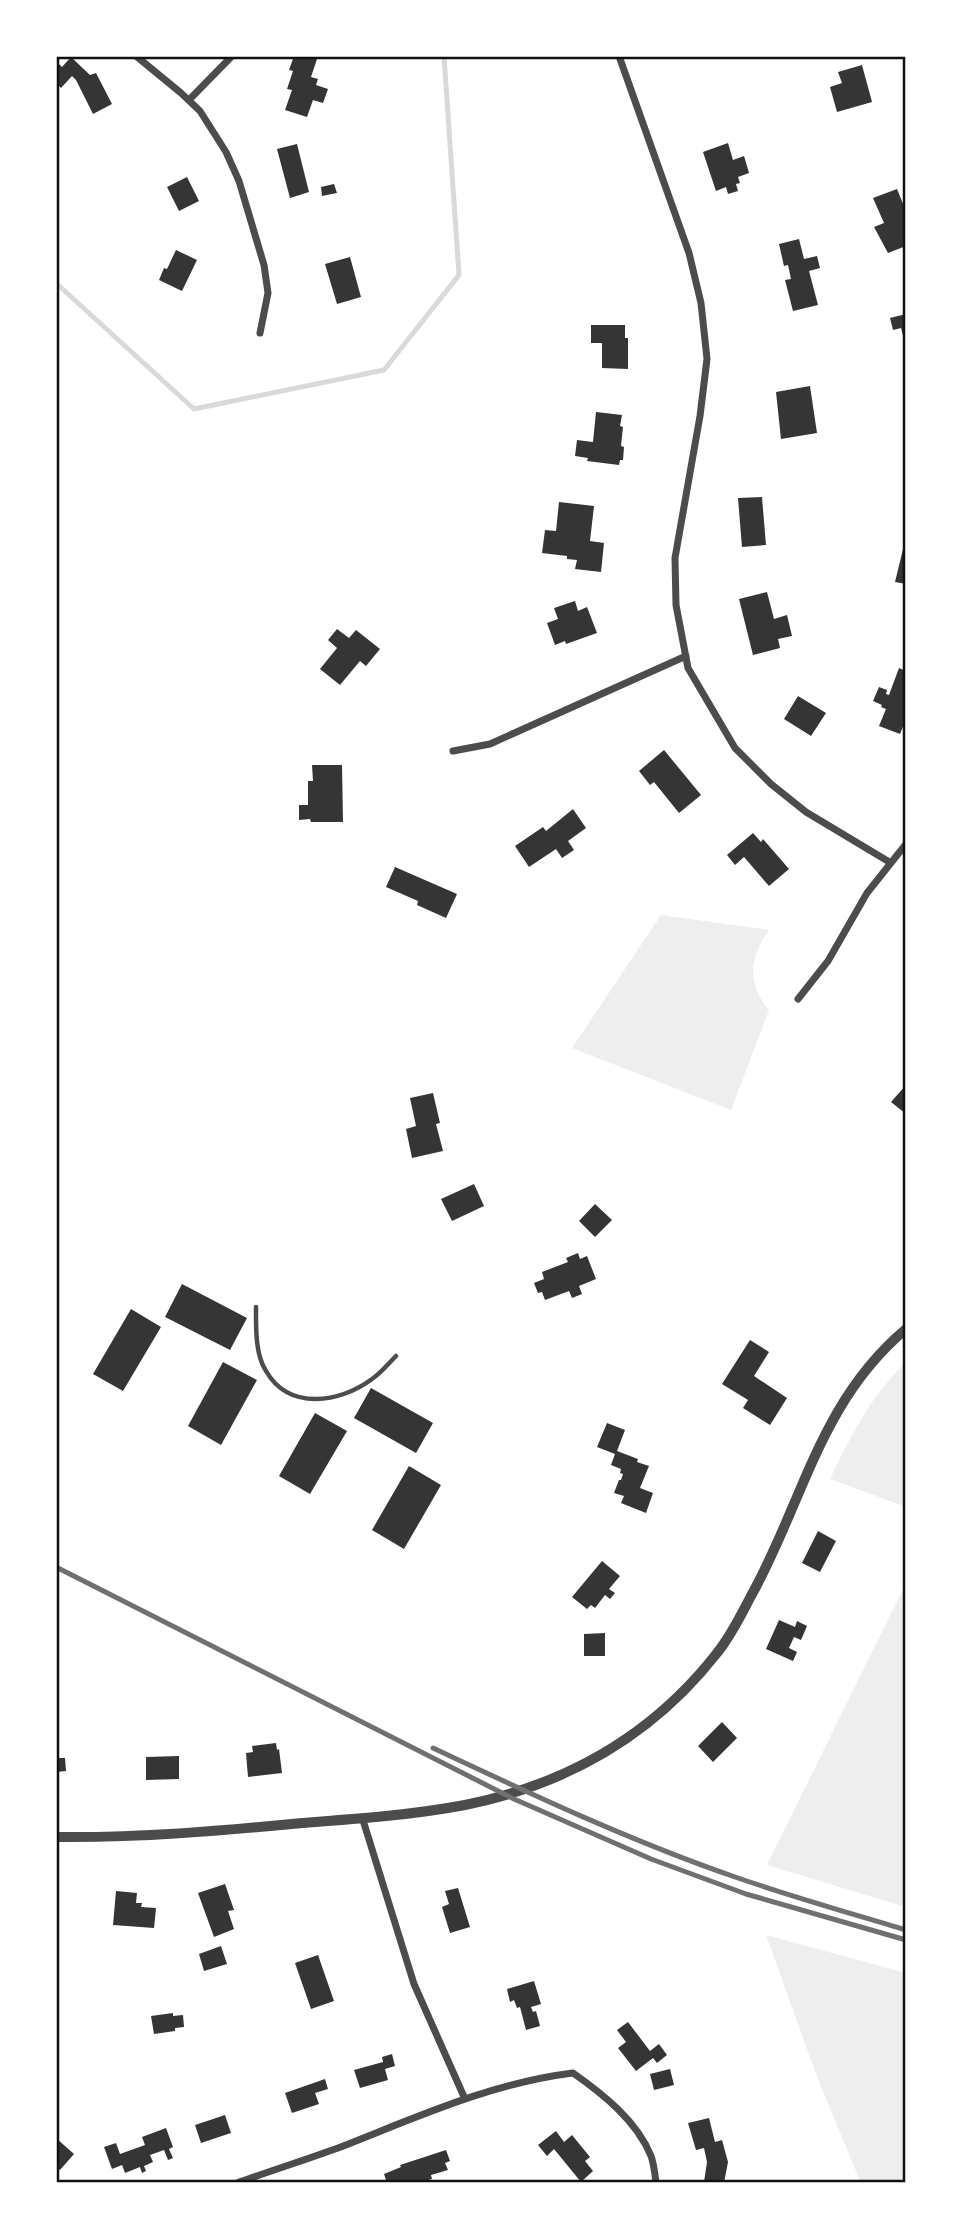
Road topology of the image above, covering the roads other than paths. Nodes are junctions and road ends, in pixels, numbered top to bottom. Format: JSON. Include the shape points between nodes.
{"nodes":[{"id":1,"x":136,"y":56,"type":"edge"},
{"id":2,"x":232,"y":56,"type":"edge"},
{"id":3,"x":619,"y":56,"type":"edge"},
{"id":4,"x":189,"y":100,"type":"junction"},
{"id":5,"x":260,"y":333,"type":"dead end"},
{"id":6,"x":686,"y":656,"type":"junction"},
{"id":7,"x":453,"y":751,"type":"dead end"},
{"id":8,"x":906,"y":844,"type":"edge"},
{"id":9,"x":891,"y":863,"type":"junction"},
{"id":10,"x":798,"y":999,"type":"dead end"},
{"id":11,"x":256,"y":1307,"type":"dead end"},
{"id":12,"x":906,"y":1328,"type":"edge"},
{"id":13,"x":396,"y":1356,"type":"dead end"},
{"id":14,"x":362,"y":1817,"type":"junction"},
{"id":15,"x":56,"y":1837,"type":"edge"},
{"id":16,"x":465,"y":2099,"type":"junction"},
{"id":17,"x":237,"y":2183,"type":"edge"},
{"id":18,"x":656,"y":2183,"type":"edge"}],
"edges":[{"from":1,"to":4,"type":"street"},
{"from":2,"to":4,"type":"street"},
{"from":3,"to":6,"type":"street","via":[[689,253],[701,303],[706,359],[675,558],[676,605]]},
{"from":4,"to":5,"type":"street","via":[[226,152],[248,209],[268,293]]},
{"from":6,"to":7,"type":"street","via":[[490,744]]},
{"from":6,"to":9,"type":"street","via":[[688,668],[735,748],[806,811]]},
{"from":8,"to":9,"type":"street"},
{"from":9,"to":10,"type":"street"},
{"from":11,"to":13,"type":"lane","via":[[264,1369],[292,1397],[311,1400],[345,1393],[372,1379]]},
{"from":12,"to":14,"type":"street","via":[[846,1397],[746,1606],[718,1651],[673,1703],[638,1733],[598,1757],[524,1789],[465,1805]]},
{"from":14,"to":15,"type":"street","via":[[115,1837]]},
{"from":14,"to":16,"type":"street","via":[[414,1984]]},
{"from":16,"to":17,"type":"street"},
{"from":16,"to":18,"type":"street","via":[[534,2078],[573,2073],[600,2092],[637,2131],[651,2157]]}]}
